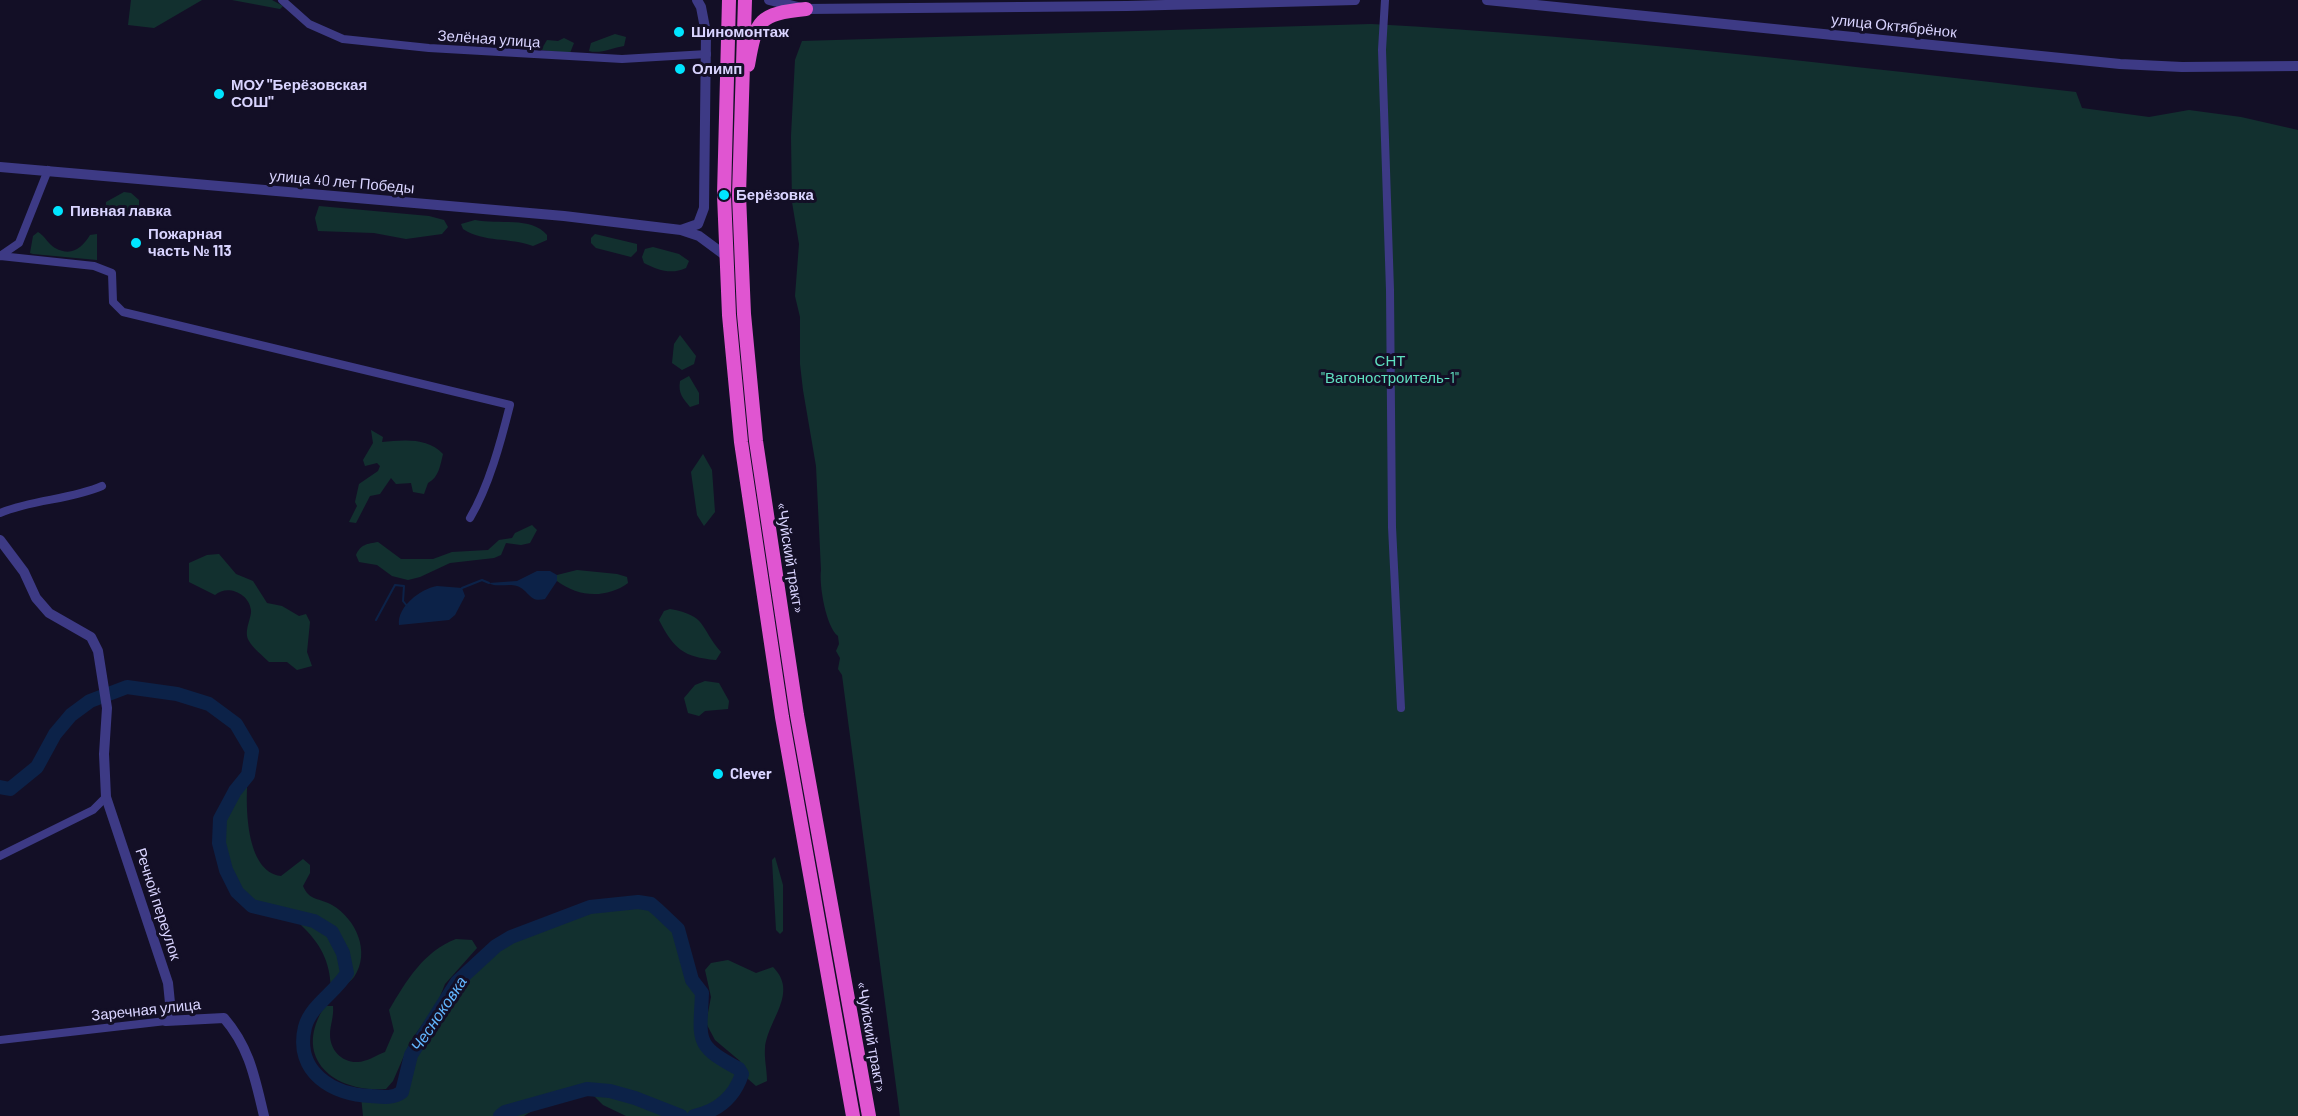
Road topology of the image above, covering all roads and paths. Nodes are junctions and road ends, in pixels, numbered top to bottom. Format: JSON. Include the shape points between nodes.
{"nodes":[{"id":1,"x":282,"y":0,"type":"edge"},
{"id":2,"x":697,"y":0,"type":"edge"},
{"id":3,"x":727,"y":0,"type":"edge"},
{"id":4,"x":745,"y":0,"type":"edge"},
{"id":5,"x":769,"y":0,"type":"edge"},
{"id":6,"x":880,"y":0,"type":"edge"},
{"id":7,"x":1049,"y":0,"type":"edge"},
{"id":8,"x":1111,"y":0,"type":"edge"},
{"id":9,"x":1142,"y":0,"type":"edge"},
{"id":10,"x":1355,"y":0,"type":"edge"},
{"id":11,"x":1385,"y":0,"type":"edge"},
{"id":12,"x":1487,"y":0,"type":"edge"},
{"id":13,"x":1270,"y":1,"type":"edge"},
{"id":14,"x":1068,"y":6,"type":"junction"},
{"id":15,"x":1127,"y":6,"type":"junction"},
{"id":16,"x":806,"y":9,"type":"junction"},
{"id":17,"x":834,"y":9,"type":"junction"},
{"id":18,"x":707,"y":54,"type":"junction"},
{"id":19,"x":2298,"y":66,"type":"edge"},
{"id":20,"x":740,"y":111,"type":"junction"},
{"id":21,"x":0,"y":166,"type":"edge"},
{"id":22,"x":48,"y":171,"type":"junction"},
{"id":23,"x":681,"y":230,"type":"junction"},
{"id":24,"x":0,"y":256,"type":"edge"},
{"id":25,"x":726,"y":256,"type":"junction"},
{"id":26,"x":102,"y":486,"type":"dead end"},
{"id":27,"x":0,"y":513,"type":"edge"},
{"id":28,"x":470,"y":518,"type":"dead end"},
{"id":29,"x":0,"y":540,"type":"edge"},
{"id":30,"x":1401,"y":708,"type":"dead end"},
{"id":31,"x":106,"y":797,"type":"junction"},
{"id":32,"x":0,"y":856,"type":"edge"},
{"id":33,"x":166,"y":1021,"type":"junction"},
{"id":34,"x":0,"y":1040,"type":"edge"},
{"id":35,"x":264,"y":1116,"type":"edge"},
{"id":36,"x":853,"y":1116,"type":"edge"},
{"id":37,"x":868,"y":1116,"type":"edge"}],
"edges":[{"from":1,"to":18,"type":"street","name":"Зелёная улица","via":[[309,24],[344,39],[441,49],[622,59]]},
{"from":2,"to":18,"type":"street","via":[[704,19]]},
{"from":3,"to":25,"type":"highway","name":"«Чуйский тракт»"},
{"from":4,"to":20,"type":"highway","name":"«Чуйский тракт»"},
{"from":5,"to":16,"type":"street"},
{"from":6,"to":17,"type":"street"},
{"from":7,"to":14,"type":"street"},
{"from":8,"to":15,"type":"street"},
{"from":9,"to":15,"type":"street"},
{"from":10,"to":13,"type":"street"},
{"from":11,"to":30,"type":"street","via":[[1382,50],[1392,527]]},
{"from":12,"to":19,"type":"street","name":"улица Октябрёнок","via":[[2120,64]]},
{"from":13,"to":15,"type":"street"},
{"from":14,"to":15,"type":"street"},
{"from":14,"to":17,"type":"street"},
{"from":16,"to":17,"type":"street"},
{"from":16,"to":20,"type":"highway","via":[[770,14],[758,27]]},
{"from":18,"to":23,"type":"street","via":[[703,218],[690,229]]},
{"from":20,"to":37,"type":"highway","name":"«Чуйский тракт»","via":[[741,256],[756,441],[799,726]]},
{"from":21,"to":22,"type":"street","name":"улица 40 лет Победы"},
{"from":22,"to":23,"type":"street","name":"улица 40 лет Победы","via":[[564,216]]},
{"from":22,"to":24,"type":"street","via":[[19,243]]},
{"from":23,"to":25,"type":"street","name":"улица 40 лет Победы","via":[[699,236]]},
{"from":24,"to":28,"type":"street","via":[[94,266],[112,273],[113,302],[123,312],[510,405],[481,500]]},
{"from":25,"to":36,"type":"highway","name":"«Чуйский тракт»","via":[[734,379],[750,515]]},
{"from":26,"to":27,"type":"street"},
{"from":29,"to":31,"type":"street","name":"Речной переулок","via":[[49,613],[91,637],[98,651],[107,708]]},
{"from":31,"to":32,"type":"street","via":[[93,810]]},
{"from":31,"to":33,"type":"street","name":"Речной переулок","via":[[168,983],[170,1003]]},
{"from":33,"to":34,"type":"street","name":"Заречная улица"},
{"from":33,"to":35,"type":"street","name":"Заречная улица","via":[[224,1018],[239,1035],[250,1058]]}]}
